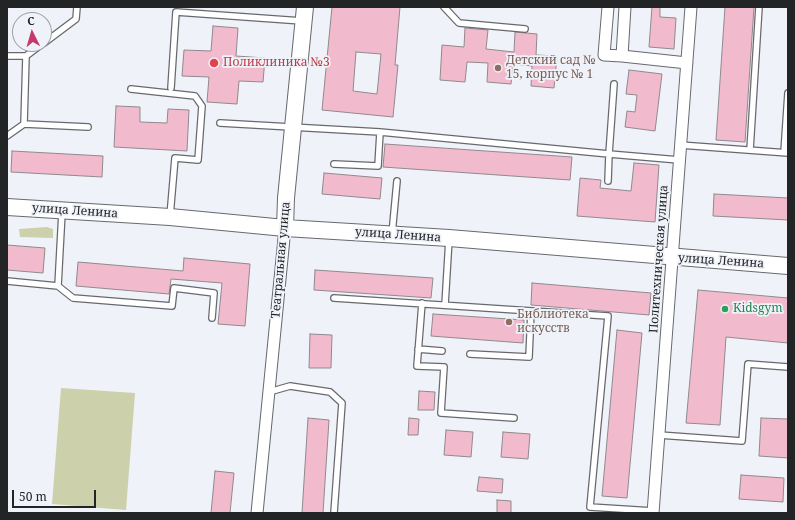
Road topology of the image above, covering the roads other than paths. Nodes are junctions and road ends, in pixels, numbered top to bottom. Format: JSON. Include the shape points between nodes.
{"nodes":[{"id":1,"x":77,"y":7,"type":"edge"},
{"id":2,"x":444,"y":7,"type":"edge"},
{"id":3,"x":608,"y":7,"type":"edge"},
{"id":4,"x":625,"y":7,"type":"edge"},
{"id":5,"x":691,"y":7,"type":"edge"},
{"id":6,"x":759,"y":7,"type":"edge"},
{"id":7,"x":304,"y":14,"type":"edge"},
{"id":8,"x":525,"y":28,"type":"dead end"},
{"id":9,"x":52,"y":36,"type":"edge"},
{"id":10,"x":31,"y":52,"type":"edge"},
{"id":11,"x":7,"y":56,"type":"edge"},
{"id":12,"x":26,"y":56,"type":"junction"},
{"id":13,"x":622,"y":56,"type":"junction"},
{"id":14,"x":686,"y":63,"type":"junction"},
{"id":15,"x":614,"y":84,"type":"dead end"},
{"id":16,"x":171,"y":88,"type":"dead end"},
{"id":17,"x":131,"y":89,"type":"dead end"},
{"id":18,"x":788,"y":93,"type":"edge"},
{"id":19,"x":220,"y":123,"type":"dead end"},
{"id":20,"x":24,"y":124,"type":"junction"},
{"id":21,"x":88,"y":127,"type":"dead end"},
{"id":22,"x":294,"y":127,"type":"junction"},
{"id":23,"x":380,"y":132,"type":"junction"},
{"id":24,"x":7,"y":136,"type":"edge"},
{"id":25,"x":680,"y":145,"type":"junction"},
{"id":26,"x":750,"y":150,"type":"junction"},
{"id":27,"x":786,"y":153,"type":"edge"},
{"id":28,"x":609,"y":154,"type":"junction"},
{"id":29,"x":679,"y":160,"type":"junction"},
{"id":30,"x":334,"y":164,"type":"dead end"},
{"id":31,"x":397,"y":181,"type":"dead end"},
{"id":32,"x":608,"y":181,"type":"dead end"},
{"id":33,"x":7,"y":207,"type":"edge"},
{"id":34,"x":62,"y":210,"type":"junction"},
{"id":35,"x":170,"y":217,"type":"junction"},
{"id":36,"x":285,"y":228,"type":"junction"},
{"id":37,"x":392,"y":234,"type":"junction"},
{"id":38,"x":450,"y":238,"type":"junction"},
{"id":39,"x":672,"y":257,"type":"junction"},
{"id":40,"x":788,"y":266,"type":"edge"},
{"id":41,"x":7,"y":282,"type":"edge"},
{"id":42,"x":58,"y":286,"type":"junction"},
{"id":43,"x":334,"y":298,"type":"dead end"},
{"id":44,"x":422,"y":304,"type":"junction"},
{"id":45,"x":445,"y":305,"type":"junction"},
{"id":46,"x":531,"y":311,"type":"junction"},
{"id":47,"x":212,"y":318,"type":"dead end"},
{"id":48,"x":418,"y":349,"type":"junction"},
{"id":49,"x":442,"y":351,"type":"dead end"},
{"id":50,"x":470,"y":354,"type":"dead end"},
{"id":51,"x":788,"y":367,"type":"edge"},
{"id":52,"x":269,"y":392,"type":"junction"},
{"id":53,"x":514,"y":418,"type":"dead end"},
{"id":54,"x":659,"y":435,"type":"junction"},
{"id":55,"x":653,"y":512,"type":"edge"},
{"id":56,"x":258,"y":513,"type":"edge"},
{"id":57,"x":334,"y":513,"type":"edge"}],
"edges":[{"from":1,"to":9,"type":"lane","via":[[76,19]]},
{"from":2,"to":8,"type":"lane","via":[[459,23]]},
{"from":3,"to":13,"type":"street","via":[[604,55]]},
{"from":4,"to":13,"type":"street"},
{"from":5,"to":14,"type":"street","name":"Политехническая улица"},
{"from":6,"to":26,"type":"lane"},
{"from":7,"to":16,"type":"lane","via":[[176,12]]},
{"from":7,"to":22,"type":"main road","name":"Театральная улица"},
{"from":10,"to":12,"type":"lane"},
{"from":11,"to":12,"type":"lane"},
{"from":12,"to":20,"type":"lane"},
{"from":13,"to":14,"type":"street"},
{"from":14,"to":25,"type":"street","name":"Политехническая улица"},
{"from":15,"to":28,"type":"lane"},
{"from":17,"to":35,"type":"lane","via":[[194,96],[202,106],[198,160],[175,158]]},
{"from":18,"to":27,"type":"lane"},
{"from":19,"to":22,"type":"lane"},
{"from":20,"to":21,"type":"lane"},
{"from":20,"to":24,"type":"lane"},
{"from":22,"to":23,"type":"lane"},
{"from":22,"to":36,"type":"main road","name":"Театральная улица"},
{"from":23,"to":28,"type":"lane"},
{"from":23,"to":30,"type":"lane","via":[[378,166]]},
{"from":25,"to":26,"type":"lane"},
{"from":25,"to":29,"type":"street","name":"Политехническая улица"},
{"from":26,"to":27,"type":"lane"},
{"from":28,"to":29,"type":"lane"},
{"from":28,"to":32,"type":"lane"},
{"from":29,"to":39,"type":"street","name":"Политехническая улица"},
{"from":31,"to":37,"type":"lane"},
{"from":33,"to":34,"type":"main road","name":"улица Ленина"},
{"from":34,"to":35,"type":"main road","name":"улица Ленина"},
{"from":34,"to":42,"type":"lane"},
{"from":35,"to":36,"type":"main road","name":"улица Ленина"},
{"from":36,"to":37,"type":"main road","name":"улица Ленина"},
{"from":36,"to":52,"type":"street","name":"Театральная улица"},
{"from":37,"to":38,"type":"main road","name":"улица Ленина"},
{"from":38,"to":39,"type":"main road","name":"улица Ленина"},
{"from":38,"to":45,"type":"lane"},
{"from":39,"to":40,"type":"main road","name":"улица Ленина"},
{"from":39,"to":54,"type":"street","name":"Политехническая улица"},
{"from":41,"to":42,"type":"lane"},
{"from":42,"to":47,"type":"lane","via":[[73,298],[172,306],[174,288],[214,293]]},
{"from":43,"to":44,"type":"lane"},
{"from":44,"to":45,"type":"lane"},
{"from":44,"to":48,"type":"lane"},
{"from":45,"to":46,"type":"lane"},
{"from":46,"to":50,"type":"lane","via":[[529,357]]},
{"from":46,"to":55,"type":"lane","via":[[608,316],[590,507]]},
{"from":48,"to":49,"type":"lane"},
{"from":48,"to":53,"type":"lane","via":[[417,366],[444,367],[441,413]]},
{"from":51,"to":54,"type":"lane","via":[[748,364],[742,441]]},
{"from":52,"to":56,"type":"street","name":"Театральная улица"},
{"from":52,"to":57,"type":"lane","via":[[290,386],[330,392],[342,403]]},
{"from":54,"to":55,"type":"street","name":"Политехническая улица"}]}
